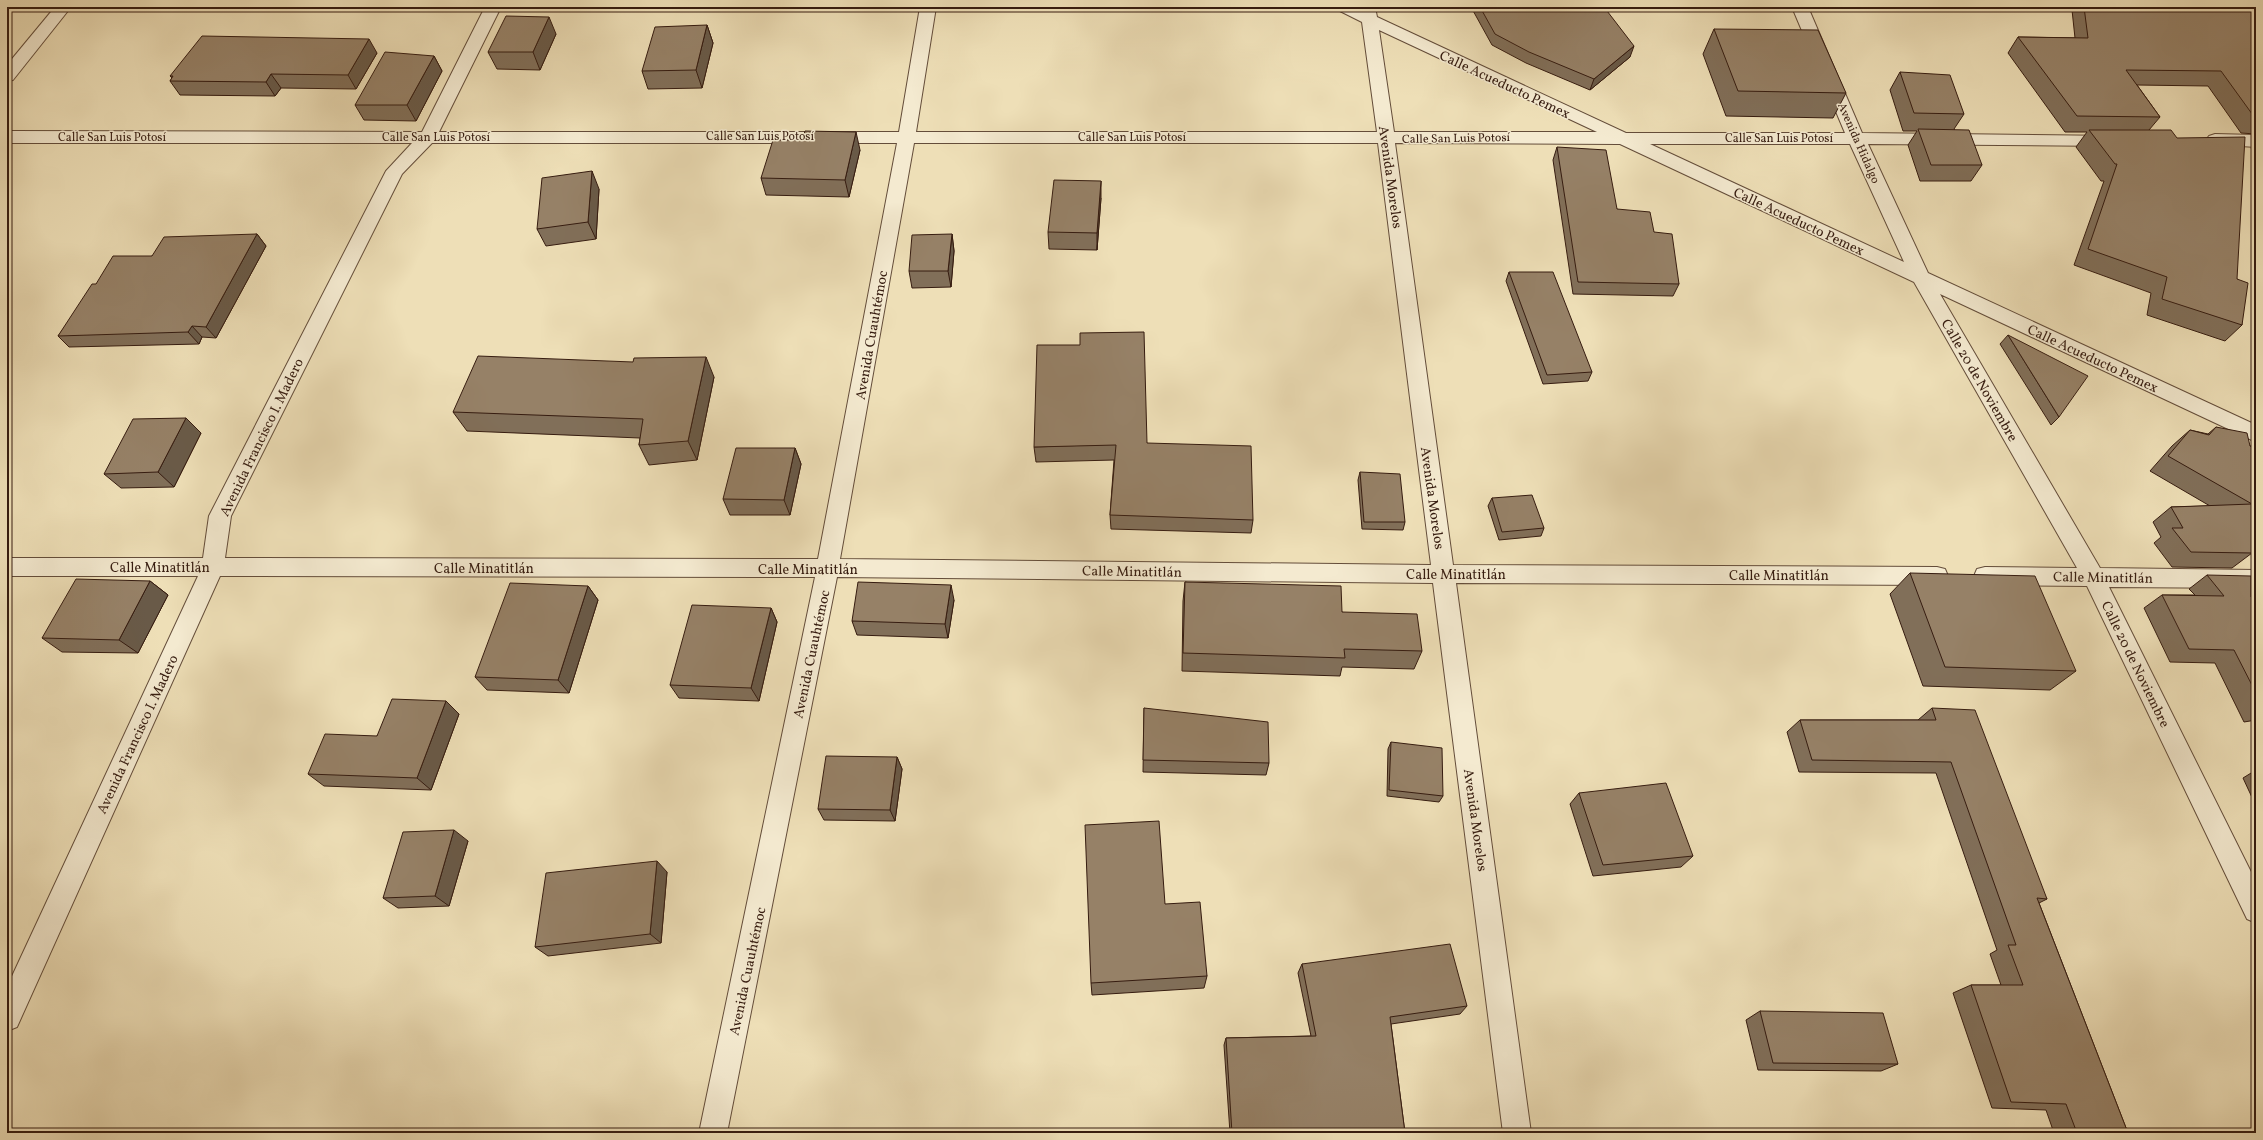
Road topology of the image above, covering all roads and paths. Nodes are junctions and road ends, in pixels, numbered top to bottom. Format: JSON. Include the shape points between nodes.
{"nodes":[{"id":1,"x":64,"y":7,"type":"edge"},
{"id":2,"x":493,"y":7,"type":"edge"},
{"id":3,"x":928,"y":7,"type":"edge"},
{"id":4,"x":1343,"y":7,"type":"edge"},
{"id":5,"x":1800,"y":7,"type":"edge"},
{"id":6,"x":1368,"y":14,"type":"edge"},
{"id":7,"x":7,"y":76,"type":"edge"},
{"id":8,"x":908,"y":136,"type":"junction"},
{"id":9,"x":1617,"y":136,"type":"junction"},
{"id":10,"x":7,"y":137,"type":"edge"},
{"id":11,"x":428,"y":138,"type":"junction"},
{"id":12,"x":1856,"y":138,"type":"junction"},
{"id":13,"x":1385,"y":139,"type":"junction"},
{"id":14,"x":2128,"y":140,"type":"edge"},
{"id":15,"x":2200,"y":140,"type":"edge"},
{"id":16,"x":2256,"y":141,"type":"edge"},
{"id":17,"x":1921,"y":278,"type":"junction"},
{"id":18,"x":2256,"y":434,"type":"edge"},
{"id":19,"x":7,"y":566,"type":"edge"},
{"id":20,"x":213,"y":568,"type":"junction"},
{"id":21,"x":829,"y":568,"type":"junction"},
{"id":22,"x":1443,"y":574,"type":"junction"},
{"id":23,"x":2093,"y":576,"type":"junction"},
{"id":24,"x":2256,"y":579,"type":"edge"},
{"id":25,"x":2256,"y":910,"type":"edge"},
{"id":26,"x":7,"y":1017,"type":"edge"},
{"id":27,"x":714,"y":1133,"type":"edge"},
{"id":28,"x":1517,"y":1133,"type":"edge"}],
"edges":[{"from":1,"to":7,"type":"street"},
{"from":2,"to":11,"type":"street","name":"Avenida Francisco I. Madero"},
{"from":3,"to":8,"type":"street","name":"Avenida Cuauhtémoc"},
{"from":4,"to":6,"type":"street","name":"Calle Acueducto Pemex"},
{"from":5,"to":12,"type":"street","name":"Avenida Hidalgo"},
{"from":6,"to":9,"type":"street","name":"Calle Acueducto Pemex"},
{"from":6,"to":13,"type":"street","name":"Avenida Morelos"},
{"from":8,"to":11,"type":"street","name":"Calle San Luis Potosí"},
{"from":8,"to":13,"type":"street","name":"Calle San Luis Potosí"},
{"from":8,"to":21,"type":"street","name":"Avenida Cuauhtémoc"},
{"from":9,"to":12,"type":"street","name":"Calle San Luis Potosí"},
{"from":9,"to":13,"type":"street","name":"Calle San Luis Potosí"},
{"from":9,"to":17,"type":"street","name":"Calle Acueducto Pemex"},
{"from":10,"to":11,"type":"street","name":"Calle San Luis Potosí"},
{"from":11,"to":20,"type":"street","name":"Avenida Francisco I. Madero","via":[[395,171],[220,516]]},
{"from":12,"to":14,"type":"street","name":"Calle San Luis Potosí"},
{"from":12,"to":17,"type":"street","name":"Avenida Hidalgo"},
{"from":13,"to":22,"type":"street","name":"Avenida Morelos"},
{"from":15,"to":16,"type":"street"},
{"from":17,"to":18,"type":"street","name":"Calle Acueducto Pemex"},
{"from":17,"to":23,"type":"street","name":"Calle 20 de Noviembre"},
{"from":19,"to":20,"type":"street","name":"Calle Minatitlán"},
{"from":20,"to":21,"type":"street","name":"Calle Minatitlán"},
{"from":20,"to":26,"type":"street","name":"Avenida Francisco I. Madero"},
{"from":21,"to":22,"type":"street","name":"Calle Minatitlán"},
{"from":21,"to":27,"type":"street","name":"Avenida Cuauhtémoc"},
{"from":22,"to":23,"type":"street","name":"Calle Minatitlán"},
{"from":22,"to":28,"type":"street","name":"Avenida Morelos"},
{"from":23,"to":24,"type":"street","name":"Calle Minatitlán"},
{"from":23,"to":25,"type":"street","name":"Calle 20 de Noviembre"}]}
